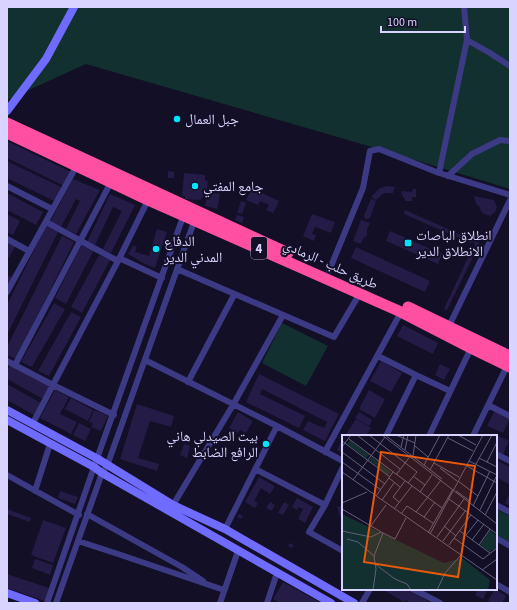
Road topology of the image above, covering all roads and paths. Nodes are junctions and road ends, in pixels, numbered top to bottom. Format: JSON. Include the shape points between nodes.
{"nodes":[{"id":1,"x":74,"y":7,"type":"edge"},
{"id":2,"x":464,"y":7,"type":"edge"},
{"id":3,"x":467,"y":40,"type":"junction"},
{"id":4,"x":510,"y":66,"type":"edge"},
{"id":5,"x":7,"y":111,"type":"edge"},
{"id":6,"x":7,"y":123,"type":"edge"},
{"id":7,"x":7,"y":133,"type":"edge"},
{"id":8,"x":510,"y":141,"type":"edge"},
{"id":9,"x":77,"y":166,"type":"junction"},
{"id":10,"x":439,"y":173,"type":"junction"},
{"id":11,"x":448,"y":176,"type":"junction"},
{"id":12,"x":111,"y":182,"type":"junction"},
{"id":13,"x":7,"y":186,"type":"edge"},
{"id":14,"x":510,"y":195,"type":"edge"},
{"id":15,"x":148,"y":200,"type":"junction"},
{"id":16,"x":510,"y":200,"type":"edge"},
{"id":17,"x":52,"y":209,"type":"junction"},
{"id":18,"x":185,"y":211,"type":"junction"},
{"id":19,"x":196,"y":216,"type":"junction"},
{"id":20,"x":46,"y":222,"type":"junction"},
{"id":21,"x":7,"y":239,"type":"edge"},
{"id":22,"x":80,"y":240,"type":"junction"},
{"id":23,"x":29,"y":251,"type":"junction"},
{"id":24,"x":118,"y":260,"type":"junction"},
{"id":25,"x":177,"y":269,"type":"junction"},
{"id":26,"x":329,"y":271,"type":"junction"},
{"id":27,"x":162,"y":278,"type":"junction"},
{"id":28,"x":7,"y":292,"type":"edge"},
{"id":29,"x":360,"y":293,"type":"junction"},
{"id":30,"x":234,"y":295,"type":"junction"},
{"id":31,"x":401,"y":312,"type":"junction"},
{"id":32,"x":283,"y":315,"type":"junction"},
{"id":33,"x":449,"y":326,"type":"junction"},
{"id":34,"x":471,"y":348,"type":"junction"},
{"id":35,"x":378,"y":356,"type":"junction"},
{"id":36,"x":145,"y":360,"type":"junction"},
{"id":37,"x":7,"y":361,"type":"edge"},
{"id":38,"x":509,"y":363,"type":"edge"},
{"id":39,"x":15,"y":365,"type":"junction"},
{"id":40,"x":416,"y":375,"type":"junction"},
{"id":41,"x":188,"y":382,"type":"junction"},
{"id":42,"x":53,"y":385,"type":"junction"},
{"id":43,"x":450,"y":391,"type":"junction"},
{"id":44,"x":233,"y":405,"type":"junction"},
{"id":45,"x":488,"y":405,"type":"junction"},
{"id":46,"x":7,"y":410,"type":"edge"},
{"id":47,"x":114,"y":415,"type":"junction"},
{"id":48,"x":510,"y":416,"type":"edge"},
{"id":49,"x":7,"y":420,"type":"edge"},
{"id":50,"x":33,"y":423,"type":"junction"},
{"id":51,"x":277,"y":426,"type":"junction"},
{"id":52,"x":387,"y":435,"type":"edge"},
{"id":53,"x":429,"y":435,"type":"edge"},
{"id":54,"x":473,"y":435,"type":"edge"},
{"id":55,"x":50,"y":444,"type":"junction"},
{"id":56,"x":325,"y":452,"type":"junction"},
{"id":57,"x":497,"y":454,"type":"edge"},
{"id":58,"x":98,"y":459,"type":"junction"},
{"id":59,"x":342,"y":460,"type":"edge"},
{"id":60,"x":510,"y":461,"type":"edge"},
{"id":61,"x":107,"y":466,"type":"junction"},
{"id":62,"x":94,"y":467,"type":"junction"},
{"id":63,"x":255,"y":468,"type":"junction"},
{"id":64,"x":342,"y":469,"type":"edge"},
{"id":65,"x":102,"y":473,"type":"junction"},
{"id":66,"x":7,"y":475,"type":"edge"},
{"id":67,"x":35,"y":491,"type":"junction"},
{"id":68,"x":325,"y":504,"type":"junction"},
{"id":69,"x":173,"y":505,"type":"junction"},
{"id":70,"x":497,"y":505,"type":"edge"},
{"id":71,"x":510,"y":512,"type":"edge"},
{"id":72,"x":87,"y":514,"type":"junction"},
{"id":73,"x":79,"y":515,"type":"junction"},
{"id":74,"x":225,"y":529,"type":"junction"},
{"id":75,"x":497,"y":539,"type":"edge"},
{"id":76,"x":78,"y":541,"type":"junction"},
{"id":77,"x":510,"y":546,"type":"edge"},
{"id":78,"x":342,"y":550,"type":"edge"},
{"id":79,"x":238,"y":551,"type":"junction"},
{"id":80,"x":277,"y":574,"type":"junction"},
{"id":81,"x":208,"y":585,"type":"junction"},
{"id":82,"x":497,"y":585,"type":"edge"},
{"id":83,"x":224,"y":590,"type":"junction"},
{"id":84,"x":369,"y":590,"type":"edge"},
{"id":85,"x":415,"y":590,"type":"edge"},
{"id":86,"x":510,"y":592,"type":"edge"},
{"id":87,"x":7,"y":593,"type":"edge"},
{"id":88,"x":35,"y":603,"type":"edge"},
{"id":89,"x":47,"y":603,"type":"edge"},
{"id":90,"x":56,"y":603,"type":"edge"},
{"id":91,"x":220,"y":603,"type":"edge"},
{"id":92,"x":267,"y":603,"type":"edge"},
{"id":93,"x":331,"y":603,"type":"edge"},
{"id":94,"x":354,"y":603,"type":"edge"},
{"id":95,"x":362,"y":603,"type":"edge"},
{"id":96,"x":440,"y":603,"type":"edge"}],
"edges":[{"from":1,"to":5,"type":"street","via":[[46,59]]},
{"from":2,"to":3,"type":"street"},
{"from":3,"to":4,"type":"street"},
{"from":3,"to":10,"type":"street"},
{"from":6,"to":18,"type":"highway","name":"طريق حلب - الرمادي","number":"4"},
{"from":7,"to":9,"type":"highway","name":"طريق حلب - الرمادي","number":"4"},
{"from":8,"to":11,"type":"street","via":[[500,140],[472,154]]},
{"from":9,"to":12,"type":"highway","name":"طريق حلب - الرمادي","number":"4"},
{"from":9,"to":17,"type":"street"},
{"from":10,"to":11,"type":"street"},
{"from":10,"to":26,"type":"street","via":[[379,149],[370,151],[363,188]]},
{"from":11,"to":14,"type":"street"},
{"from":12,"to":15,"type":"highway","name":"طريق حلب - الرمادي","number":"4"},
{"from":12,"to":22,"type":"street"},
{"from":13,"to":17,"type":"street"},
{"from":15,"to":18,"type":"highway","name":"طريق حلب - الرمادي","number":"4"},
{"from":15,"to":24,"type":"street"},
{"from":16,"to":33,"type":"street"},
{"from":17,"to":20,"type":"street"},
{"from":18,"to":19,"type":"highway","name":"طريق حلب - الرمادي","number":"4"},
{"from":18,"to":27,"type":"street"},
{"from":19,"to":25,"type":"street"},
{"from":19,"to":26,"type":"highway","name":"طريق حلب - الرمادي","number":"4"},
{"from":19,"to":29,"type":"highway","name":"طريق حلب - الرمادي","number":"4"},
{"from":20,"to":22,"type":"street"},
{"from":20,"to":23,"type":"street"},
{"from":21,"to":23,"type":"street"},
{"from":22,"to":24,"type":"street"},
{"from":22,"to":39,"type":"street"},
{"from":23,"to":28,"type":"street"},
{"from":24,"to":27,"type":"street"},
{"from":24,"to":42,"type":"street"},
{"from":25,"to":30,"type":"street"},
{"from":25,"to":36,"type":"street"},
{"from":26,"to":33,"type":"highway","name":"طريق حلب - الرمادي","number":"4"},
{"from":27,"to":47,"type":"street"},
{"from":29,"to":31,"type":"highway","name":"طريق حلب - الرمادي","number":"4"},
{"from":29,"to":32,"type":"street","via":[[334,337]]},
{"from":30,"to":32,"type":"street"},
{"from":30,"to":41,"type":"street"},
{"from":31,"to":34,"type":"highway","name":"طريق حلب - الرمادي","number":"4"},
{"from":31,"to":35,"type":"street"},
{"from":32,"to":44,"type":"street"},
{"from":33,"to":38,"type":"highway","name":"طريق حلب - الرمادي","number":"4"},
{"from":34,"to":38,"type":"highway","name":"طريق حلب - الرمادي","number":"4"},
{"from":34,"to":43,"type":"street"},
{"from":35,"to":40,"type":"street"},
{"from":35,"to":56,"type":"street"},
{"from":36,"to":41,"type":"street"},
{"from":36,"to":61,"type":"street"},
{"from":37,"to":39,"type":"street"},
{"from":38,"to":45,"type":"street"},
{"from":39,"to":42,"type":"street"},
{"from":40,"to":43,"type":"street"},
{"from":40,"to":52,"type":"street"},
{"from":41,"to":44,"type":"street"},
{"from":42,"to":47,"type":"street"},
{"from":42,"to":50,"type":"street"},
{"from":43,"to":53,"type":"street"},
{"from":44,"to":51,"type":"street"},
{"from":44,"to":69,"type":"street"},
{"from":45,"to":48,"type":"street"},
{"from":45,"to":54,"type":"street"},
{"from":46,"to":50,"type":"street"},
{"from":47,"to":58,"type":"street"},
{"from":49,"to":55,"type":"street"},
{"from":50,"to":58,"type":"street"},
{"from":51,"to":56,"type":"street"},
{"from":51,"to":63,"type":"street"},
{"from":55,"to":62,"type":"street"},
{"from":55,"to":67,"type":"street"},
{"from":56,"to":59,"type":"street"},
{"from":57,"to":60,"type":"street"},
{"from":58,"to":61,"type":"street"},
{"from":58,"to":62,"type":"street"},
{"from":61,"to":65,"type":"street"},
{"from":61,"to":69,"type":"street"},
{"from":62,"to":65,"type":"street"},
{"from":62,"to":73,"type":"street"},
{"from":63,"to":68,"type":"street"},
{"from":63,"to":74,"type":"street"},
{"from":64,"to":68,"type":"street"},
{"from":65,"to":72,"type":"street"},
{"from":65,"to":79,"type":"street"},
{"from":66,"to":67,"type":"street"},
{"from":67,"to":73,"type":"street"},
{"from":68,"to":78,"type":"street","via":[[309,532]]},
{"from":69,"to":74,"type":"street"},
{"from":70,"to":71,"type":"street"},
{"from":72,"to":76,"type":"street"},
{"from":72,"to":81,"type":"street","via":[[182,567]]},
{"from":73,"to":89,"type":"street"},
{"from":74,"to":94,"type":"street"},
{"from":75,"to":77,"type":"street"},
{"from":76,"to":81,"type":"street"},
{"from":76,"to":90,"type":"street"},
{"from":79,"to":80,"type":"street"},
{"from":79,"to":83,"type":"street"},
{"from":80,"to":92,"type":"street"},
{"from":80,"to":93,"type":"street"},
{"from":81,"to":83,"type":"street"},
{"from":82,"to":86,"type":"street"},
{"from":83,"to":91,"type":"street"},
{"from":84,"to":95,"type":"street"},
{"from":85,"to":96,"type":"street"},
{"from":87,"to":88,"type":"street"}]}
